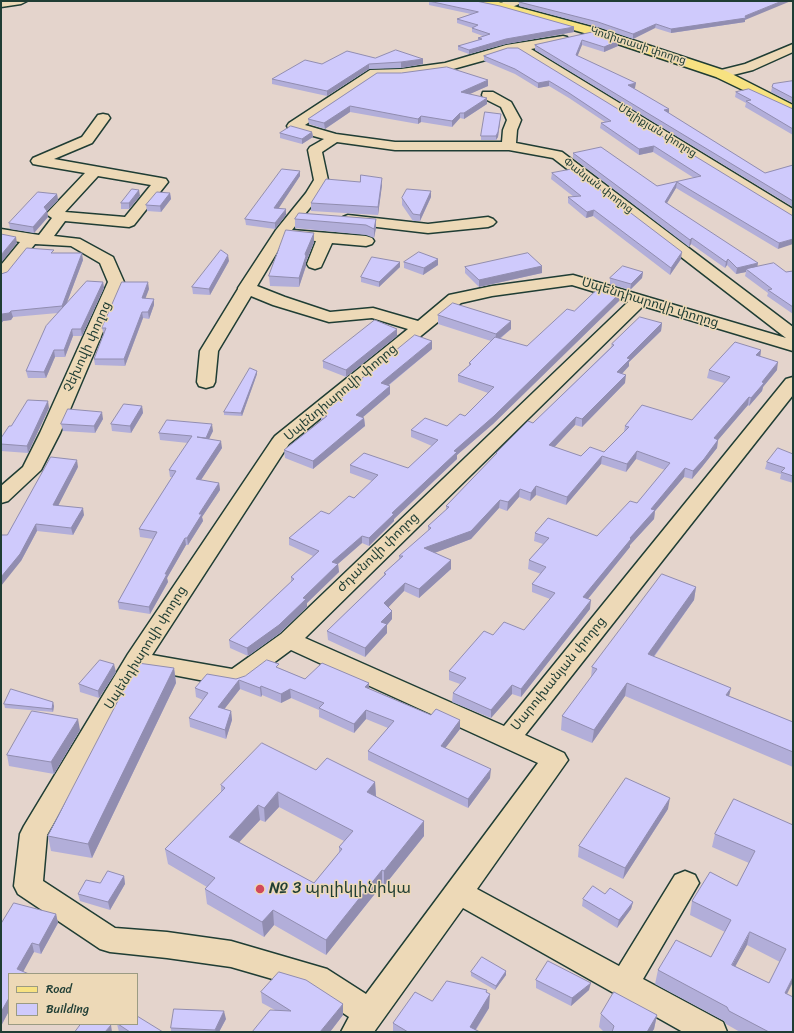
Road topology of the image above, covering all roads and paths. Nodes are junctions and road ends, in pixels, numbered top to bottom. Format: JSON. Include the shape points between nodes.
{"nodes":[{"id":1,"x":477,"y":1,"type":"edge"},
{"id":2,"x":517,"y":1,"type":"edge"},
{"id":3,"x":502,"y":6,"type":"junction"},
{"id":4,"x":597,"y":32,"type":"junction"},
{"id":5,"x":520,"y":47,"type":"junction"},
{"id":6,"x":793,"y":48,"type":"edge"},
{"id":7,"x":721,"y":74,"type":"junction"},
{"id":8,"x":488,"y":95,"type":"dead end"},
{"id":9,"x":793,"y":110,"type":"edge"},
{"id":10,"x":103,"y":118,"type":"dead end"},
{"id":11,"x":335,"y":138,"type":"junction"},
{"id":12,"x":509,"y":146,"type":"junction"},
{"id":13,"x":95,"y":171,"type":"junction"},
{"id":14,"x":61,"y":216,"type":"junction"},
{"id":15,"x":296,"y":216,"type":"junction"},
{"id":16,"x":793,"y":216,"type":"edge"},
{"id":17,"x":316,"y":218,"type":"edge"},
{"id":18,"x":337,"y":219,"type":"edge"},
{"id":19,"x":488,"y":222,"type":"dead end"},
{"id":20,"x":451,"y":227,"type":"junction"},
{"id":21,"x":281,"y":233,"type":"junction"},
{"id":22,"x":1,"y":234,"type":"edge"},
{"id":23,"x":326,"y":237,"type":"junction"},
{"id":24,"x":37,"y":239,"type":"junction"},
{"id":25,"x":366,"y":241,"type":"dead end"},
{"id":26,"x":470,"y":242,"type":"dead end"},
{"id":27,"x":315,"y":264,"type":"dead end"},
{"id":28,"x":1,"y":275,"type":"edge"},
{"id":29,"x":246,"y":288,"type":"junction"},
{"id":30,"x":640,"y":300,"type":"junction"},
{"id":31,"x":421,"y":327,"type":"junction"},
{"id":32,"x":793,"y":335,"type":"edge"},
{"id":33,"x":793,"y":346,"type":"edge"},
{"id":34,"x":206,"y":382,"type":"dead end"},
{"id":35,"x":793,"y":382,"type":"edge"},
{"id":36,"x":1,"y":497,"type":"edge"},
{"id":37,"x":289,"y":640,"type":"junction"},
{"id":38,"x":136,"y":660,"type":"junction"},
{"id":39,"x":508,"y":738,"type":"junction"},
{"id":40,"x":685,"y":883,"type":"dead end"},
{"id":41,"x":458,"y":892,"type":"junction"},
{"id":42,"x":624,"y":984,"type":"junction"},
{"id":43,"x":363,"y":1023,"type":"edge"},
{"id":44,"x":712,"y":1032,"type":"edge"}],
"edges":[{"from":1,"to":3,"type":"main road","name":"Կոմիտասի փողոց"},
{"from":2,"to":3,"type":"street"},
{"from":3,"to":4,"type":"main road","name":"Կոմիտասի փողոց"},
{"from":4,"to":5,"type":"street"},
{"from":4,"to":7,"type":"main road","name":"Կոմիտասի փողոց"},
{"from":5,"to":11,"type":"street","name":"Փանյան փողոց","via":[[446,67],[401,73],[374,73],[294,126]]},
{"from":5,"to":16,"type":"street","name":"Մելիքյան փողոց"},
{"from":6,"to":7,"type":"street","via":[[750,67]]},
{"from":7,"to":9,"type":"main road","name":"Կոմիտասի փողոց"},
{"from":8,"to":12,"type":"street","via":[[506,105],[514,120],[510,130]]},
{"from":10,"to":13,"type":"street","via":[[87,140],[38,161]]},
{"from":11,"to":12,"type":"street","name":"Փանյան փողոց","via":[[395,146]]},
{"from":11,"to":15,"type":"street","via":[[315,150],[321,180]]},
{"from":12,"to":32,"type":"street","name":"Փանյան փողոց","via":[[557,155]]},
{"from":13,"to":14,"type":"street","via":[[54,214]]},
{"from":13,"to":14,"type":"street","via":[[161,182],[129,222]]},
{"from":14,"to":24,"type":"street"},
{"from":15,"to":17,"type":"street"},
{"from":15,"to":21,"type":"street"},
{"from":18,"to":20,"type":"street","via":[[367,220],[420,228]]},
{"from":19,"to":20,"type":"street"},
{"from":20,"to":26,"type":"street"},
{"from":21,"to":23,"type":"street"},
{"from":21,"to":29,"type":"street"},
{"from":22,"to":24,"type":"street","name":"Չեխովի փողոց"},
{"from":23,"to":25,"type":"street"},
{"from":23,"to":27,"type":"street"},
{"from":24,"to":28,"type":"street"},
{"from":24,"to":36,"type":"street","name":"Չեխովի փողոց","via":[[74,242],[107,260],[116,282],[31,470]]},
{"from":29,"to":31,"type":"street","via":[[329,317],[373,313]]},
{"from":29,"to":34,"type":"street","via":[[209,351]]},
{"from":30,"to":31,"type":"street","name":"Սպենդիարովի փողոց","via":[[573,280],[492,291],[455,299]]},
{"from":30,"to":33,"type":"street","name":"Սպենդիարովի փողոց"},
{"from":30,"to":37,"type":"street","name":"Ժդանովի փողոց"},
{"from":31,"to":38,"type":"street","name":"Սպենդիարովի փողոց","via":[[282,440]]},
{"from":35,"to":39,"type":"street","name":"Սարուխանյան փողոց"},
{"from":37,"to":38,"type":"street","name":"Ժդանովի փողոց","via":[[236,678]]},
{"from":37,"to":39,"type":"street"},
{"from":38,"to":43,"type":"street","name":"Սպենդիարովի փողոց","via":[[34,834],[28,886],[110,940],[230,954],[316,978]]},
{"from":39,"to":41,"type":"street","name":"Սարուխանյան փողոց","via":[[555,760]]},
{"from":40,"to":42,"type":"street"},
{"from":41,"to":42,"type":"street"},
{"from":41,"to":43,"type":"street","name":"Սարուխանյան փողոց"},
{"from":42,"to":44,"type":"street"}]}
